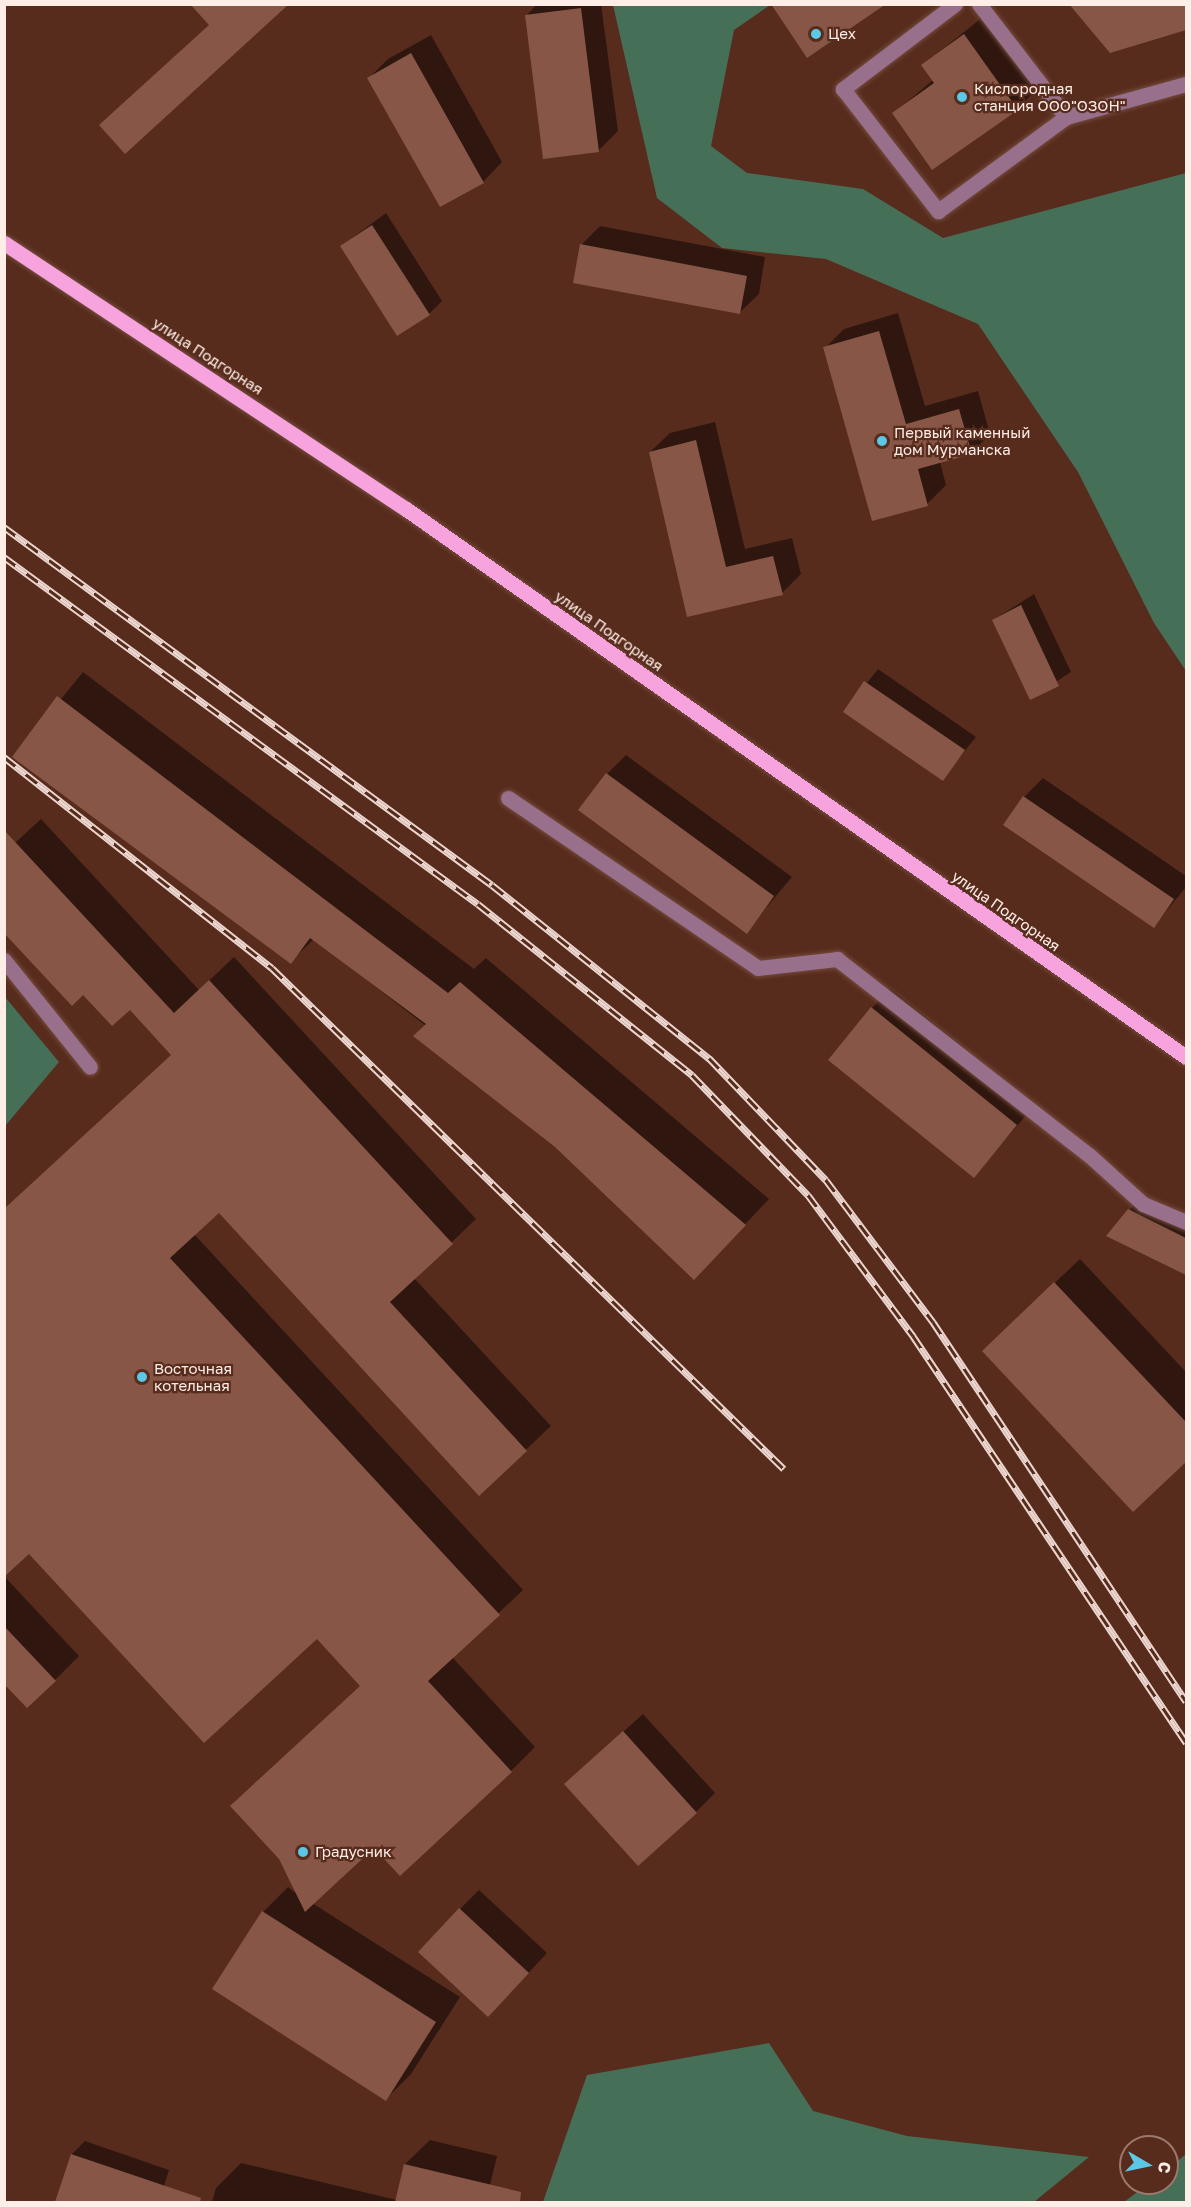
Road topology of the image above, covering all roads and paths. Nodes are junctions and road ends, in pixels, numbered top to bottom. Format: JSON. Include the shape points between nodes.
{"nodes":[{"id":1,"x":956,"y":4,"type":"edge"},
{"id":2,"x":979,"y":4,"type":"edge"},
{"id":3,"x":1186,"y":84,"type":"edge"},
{"id":4,"x":1066,"y":117,"type":"junction"},
{"id":5,"x":4,"y":243,"type":"edge"},
{"id":6,"x":508,"y":798,"type":"dead end"},
{"id":7,"x":4,"y":960,"type":"edge"},
{"id":8,"x":1186,"y":1057,"type":"edge"},
{"id":9,"x":90,"y":1067,"type":"dead end"},
{"id":10,"x":1186,"y":1222,"type":"edge"}],
"edges":[{"from":1,"to":4,"type":"lane","via":[[843,89],[938,211]]},
{"from":2,"to":4,"type":"lane"},
{"from":3,"to":4,"type":"lane"},
{"from":5,"to":8,"type":"main road","name":"улица Подгорная","via":[[406,509]]},
{"from":6,"to":10,"type":"lane","via":[[758,968],[837,958],[1089,1155],[1143,1204]]},
{"from":7,"to":9,"type":"lane"}]}
